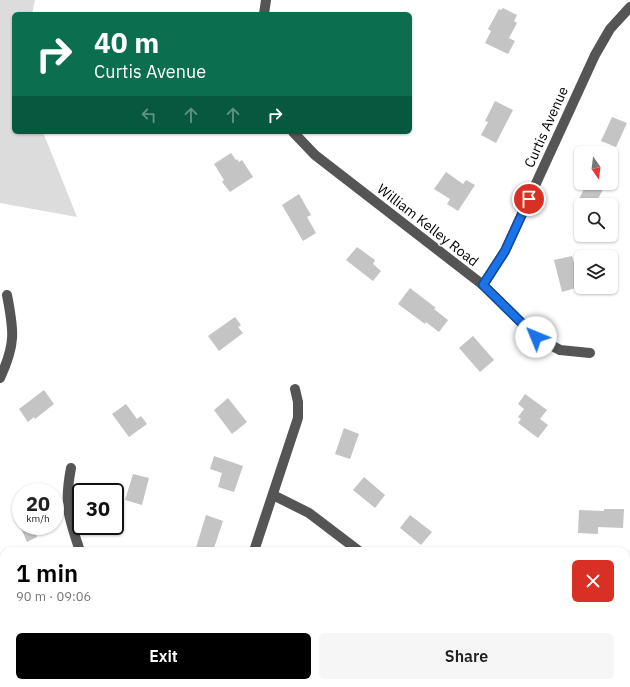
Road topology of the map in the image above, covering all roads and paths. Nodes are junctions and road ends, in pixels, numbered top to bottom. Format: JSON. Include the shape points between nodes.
{"nodes":[{"id":1,"x":266,"y":0,"type":"edge"},
{"id":2,"x":630,"y":7,"type":"edge"},
{"id":3,"x":264,"y":12,"type":"edge"},
{"id":4,"x":295,"y":134,"type":"edge"},
{"id":5,"x":483,"y":285,"type":"junction"},
{"id":6,"x":7,"y":295,"type":"dead end"},
{"id":7,"x":590,"y":353,"type":"dead end"},
{"id":8,"x":0,"y":378,"type":"edge"},
{"id":9,"x":295,"y":389,"type":"dead end"},
{"id":10,"x":71,"y":468,"type":"dead end"},
{"id":11,"x":273,"y":495,"type":"junction"},
{"id":12,"x":79,"y":547,"type":"edge"},
{"id":13,"x":255,"y":547,"type":"edge"},
{"id":14,"x":354,"y":547,"type":"edge"}],
"edges":[{"from":1,"to":3,"type":"street"},
{"from":2,"to":5,"type":"street","name":"Curtis Avenue","via":[[610,29],[595,55],[505,251]]},
{"from":4,"to":5,"type":"street","name":"William Kelley Road","via":[[315,154]]},
{"from":5,"to":7,"type":"street","name":"William Kelley Road","via":[[536,337],[550,346],[560,350]]},
{"from":6,"to":8,"type":"street","via":[[14,329],[11,351]]},
{"from":9,"to":11,"type":"street","via":[[299,408],[296,429]]},
{"from":10,"to":12,"type":"street","via":[[66,494]]},
{"from":11,"to":13,"type":"street"},
{"from":11,"to":14,"type":"street","via":[[309,513]]}]}
